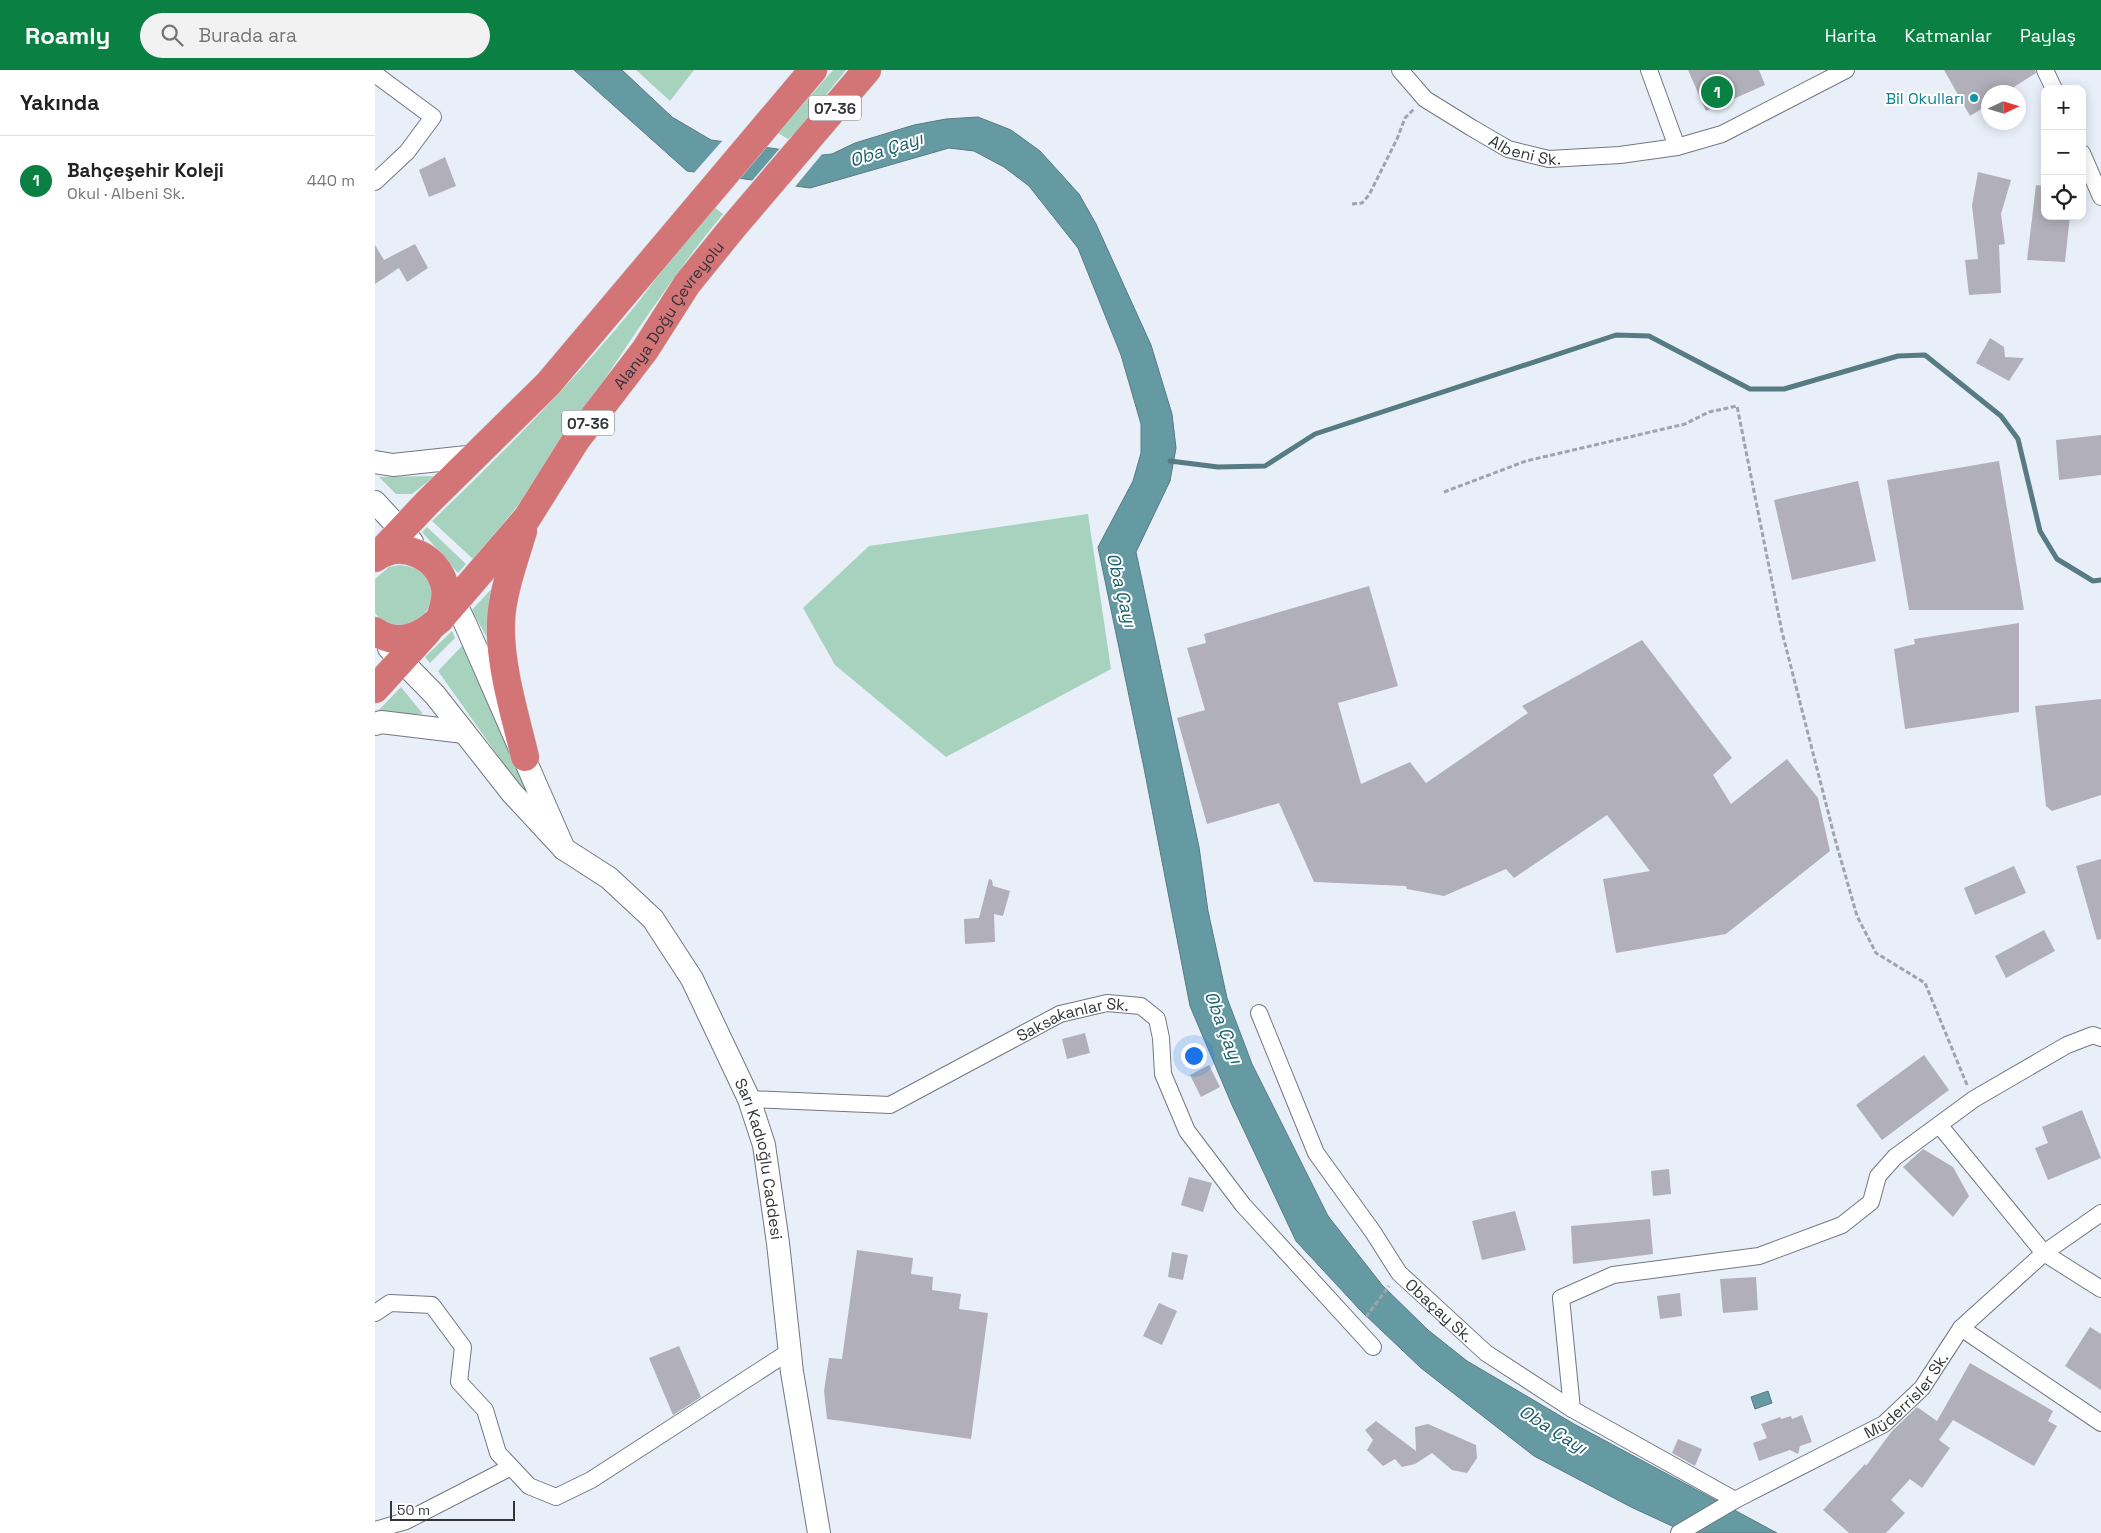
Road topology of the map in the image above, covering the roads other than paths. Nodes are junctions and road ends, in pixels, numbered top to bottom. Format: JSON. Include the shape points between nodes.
{"nodes":[{"id":1,"x":813,"y":70,"type":"edge"},
{"id":2,"x":867,"y":70,"type":"edge"},
{"id":3,"x":1399,"y":70,"type":"edge"},
{"id":4,"x":1649,"y":70,"type":"edge"},
{"id":5,"x":1846,"y":70,"type":"edge"},
{"id":6,"x":2045,"y":70,"type":"edge"},
{"id":7,"x":375,"y":74,"type":"edge"},
{"id":8,"x":2052,"y":85,"type":"edge"},
{"id":9,"x":1677,"y":147,"type":"junction"},
{"id":10,"x":2086,"y":161,"type":"edge"},
{"id":11,"x":375,"y":182,"type":"edge"},
{"id":12,"x":2101,"y":197,"type":"edge"},
{"id":13,"x":476,"y":456,"type":"junction"},
{"id":14,"x":375,"y":462,"type":"edge"},
{"id":15,"x":375,"y":502,"type":"edge"},
{"id":16,"x":527,"y":518,"type":"junction"},
{"id":17,"x":402,"y":530,"type":"junction"},
{"id":18,"x":376,"y":557,"type":"edge"},
{"id":19,"x":438,"y":570,"type":"junction"},
{"id":20,"x":442,"y":616,"type":"junction"},
{"id":21,"x":375,"y":632,"type":"edge"},
{"id":22,"x":402,"y":661,"type":"junction"},
{"id":23,"x":375,"y":689,"type":"edge"},
{"id":24,"x":375,"y":724,"type":"edge"},
{"id":25,"x":464,"y":732,"type":"junction"},
{"id":26,"x":525,"y":757,"type":"junction"},
{"id":27,"x":564,"y":849,"type":"junction"},
{"id":28,"x":1259,"y":1013,"type":"dead end"},
{"id":29,"x":2101,"y":1038,"type":"edge"},
{"id":30,"x":749,"y":1099,"type":"junction"},
{"id":31,"x":1940,"y":1126,"type":"junction"},
{"id":32,"x":2101,"y":1213,"type":"edge"},
{"id":33,"x":2045,"y":1253,"type":"junction"},
{"id":34,"x":2101,"y":1289,"type":"edge"},
{"id":35,"x":375,"y":1313,"type":"edge"},
{"id":36,"x":1961,"y":1328,"type":"junction"},
{"id":37,"x":1373,"y":1346,"type":"dead end"},
{"id":38,"x":790,"y":1351,"type":"junction"},
{"id":39,"x":1572,"y":1409,"type":"junction"},
{"id":40,"x":2101,"y":1423,"type":"edge"},
{"id":41,"x":511,"y":1467,"type":"junction"},
{"id":42,"x":1735,"y":1500,"type":"junction"},
{"id":43,"x":375,"y":1530,"type":"edge"},
{"id":44,"x":819,"y":1533,"type":"edge"},
{"id":45,"x":1679,"y":1533,"type":"edge"}],
"edges":[{"from":1,"to":13,"type":"highway","number":"07-36","via":[[548,384]]},
{"from":2,"to":16,"type":"highway","name":"Alanya Doğu Çevreyolu","number":"07-36","via":[[687,284],[645,350],[576,440]]},
{"from":3,"to":9,"type":"street","name":"Albeni Sk.","via":[[1425,98],[1508,150],[1549,159],[1620,155]]},
{"from":4,"to":9,"type":"street"},
{"from":5,"to":9,"type":"street","name":"Albeni Sk.","via":[[1722,134]]},
{"from":6,"to":8,"type":"street"},
{"from":7,"to":11,"type":"street","via":[[433,117],[407,152]]},
{"from":10,"to":12,"type":"street"},
{"from":13,"to":14,"type":"street","via":[[393,465]]},
{"from":13,"to":17,"type":"highway"},
{"from":15,"to":17,"type":"street"},
{"from":16,"to":20,"type":"highway","name":"Alanya Doğu Çevreyolu","number":"07-36"},
{"from":16,"to":26,"type":"highway","via":[[501,621],[505,669]]},
{"from":17,"to":18,"type":"highway"},
{"from":17,"to":19,"type":"street"},
{"from":18,"to":19,"type":"highway","via":[[391,550],[407,550],[421,554]]},
{"from":19,"to":20,"type":"highway","via":[[445,589]]},
{"from":20,"to":21,"type":"highway","number":"07-36","via":[[419,636],[391,638]]},
{"from":20,"to":22,"type":"highway","name":"Alanya Doğu Çevreyolu"},
{"from":20,"to":26,"type":"street"},
{"from":21,"to":22,"type":"street","name":"Sarı Kadıoğlu Caddesi"},
{"from":22,"to":23,"type":"highway","name":"Alanya Doğu Çevreyolu"},
{"from":22,"to":25,"type":"street","name":"Sarı Kadıoğlu Caddesi"},
{"from":24,"to":25,"type":"street","via":[[381,722]]},
{"from":25,"to":27,"type":"street","name":"Sarı Kadıoğlu Caddesi","via":[[512,793]]},
{"from":26,"to":27,"type":"street"},
{"from":27,"to":30,"type":"street","name":"Sarı Kadıoğlu Caddesi","via":[[609,878],[653,919],[693,979]]},
{"from":28,"to":39,"type":"street","name":"Obaçay Sk.","via":[[1316,1153],[1399,1273],[1486,1353]]},
{"from":29,"to":31,"type":"street","via":[[2093,1035],[2067,1045],[1974,1099]]},
{"from":30,"to":37,"type":"street","name":"Saksakanlar Sk.","via":[[890,1105],[1060,1014],[1107,1003],[1141,1006],[1157,1018],[1163,1074],[1187,1131],[1243,1205]]},
{"from":30,"to":38,"type":"street","name":"Sarı Kadıoğlu Caddesi","via":[[764,1145],[779,1243]]},
{"from":31,"to":33,"type":"street"},
{"from":31,"to":39,"type":"street","via":[[1895,1156],[1878,1176],[1871,1202],[1842,1225],[1759,1256],[1613,1275],[1561,1298]]},
{"from":32,"to":33,"type":"street","name":"Müderrisler Sk."},
{"from":33,"to":34,"type":"street"},
{"from":33,"to":36,"type":"street","name":"Müderrisler Sk."},
{"from":35,"to":41,"type":"street","via":[[390,1303],[432,1305],[463,1348],[459,1382],[485,1410],[498,1453]]},
{"from":36,"to":40,"type":"street"},
{"from":36,"to":42,"type":"street","name":"Müderrisler Sk.","via":[[1922,1388],[1884,1424]]},
{"from":38,"to":41,"type":"street","via":[[591,1480],[556,1497],[529,1486]]},
{"from":38,"to":44,"type":"street","name":"Sarı Kadıoğlu Caddesi"},
{"from":39,"to":42,"type":"street","name":"Obaçay Sk."},
{"from":41,"to":43,"type":"street","via":[[407,1521]]},
{"from":42,"to":45,"type":"street","name":"Müderrisler Sk."}]}
